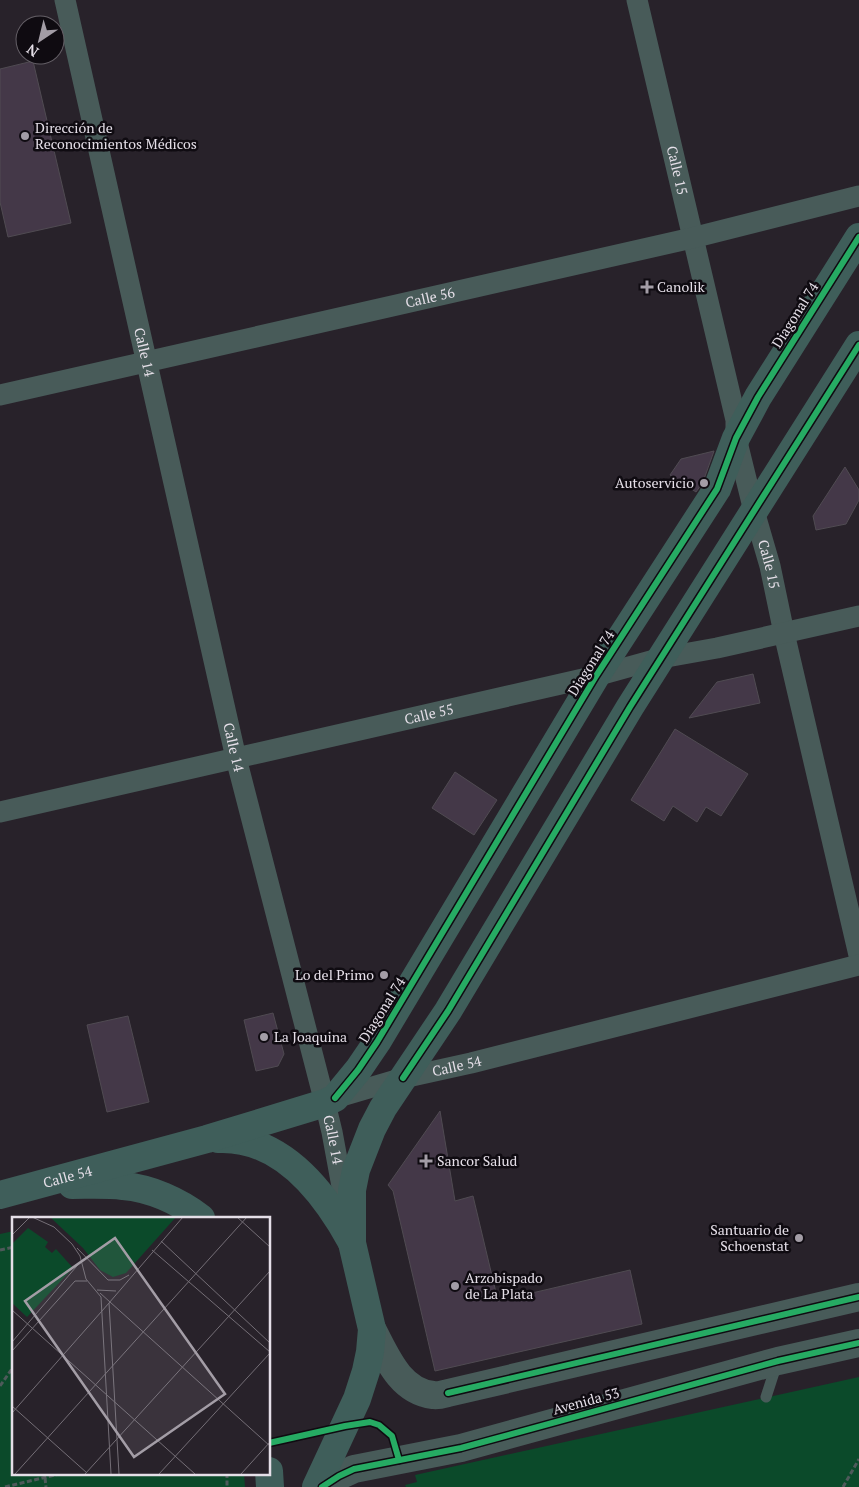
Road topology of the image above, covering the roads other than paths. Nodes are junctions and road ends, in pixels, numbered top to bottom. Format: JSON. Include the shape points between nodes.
{"nodes":[{"id":1,"x":65,"y":0,"type":"edge"},
{"id":2,"x":637,"y":0,"type":"edge"},
{"id":3,"x":859,"y":196,"type":"edge"},
{"id":4,"x":859,"y":237,"type":"edge"},
{"id":5,"x":692,"y":238,"type":"junction"},
{"id":6,"x":859,"y":345,"type":"edge"},
{"id":7,"x":146,"y":362,"type":"junction"},
{"id":8,"x":0,"y":395,"type":"edge"},
{"id":9,"x":736,"y":438,"type":"junction"},
{"id":10,"x":754,"y":511,"type":"junction"},
{"id":11,"x":859,"y":616,"type":"edge"},
{"id":12,"x":784,"y":633,"type":"junction"},
{"id":13,"x":661,"y":658,"type":"junction"},
{"id":14,"x":596,"y":676,"type":"junction"},
{"id":15,"x":236,"y":758,"type":"junction"},
{"id":16,"x":0,"y":812,"type":"edge"},
{"id":17,"x":859,"y":955,"type":"edge"},
{"id":18,"x":859,"y":965,"type":"edge"},
{"id":19,"x":403,"y":1078,"type":"junction"},
{"id":20,"x":330,"y":1100,"type":"junction"},
{"id":21,"x":207,"y":1140,"type":"junction"},
{"id":22,"x":39,"y":1185,"type":"junction"},
{"id":23,"x":0,"y":1195,"type":"edge"},
{"id":24,"x":200,"y":1217,"type":"edge"},
{"id":25,"x":352,"y":1243,"type":"junction"},
{"id":26,"x":859,"y":1297,"type":"edge"},
{"id":27,"x":372,"y":1329,"type":"junction"},
{"id":28,"x":859,"y":1343,"type":"edge"},
{"id":29,"x":778,"y":1361,"type":"junction"},
{"id":30,"x":766,"y":1397,"type":"dead end"},
{"id":31,"x":269,"y":1474,"type":"edge"},
{"id":32,"x":270,"y":1487,"type":"edge"},
{"id":33,"x":316,"y":1487,"type":"edge"},
{"id":34,"x":322,"y":1487,"type":"edge"}],
"edges":[{"from":1,"to":7,"type":"street","name":"Calle 14"},
{"from":2,"to":5,"type":"street","name":"Calle 15"},
{"from":3,"to":5,"type":"street","name":"Calle 56"},
{"from":4,"to":9,"type":"main road","name":"Diagonal 74","via":[[758,397]]},
{"from":5,"to":7,"type":"street","name":"Calle 56"},
{"from":5,"to":9,"type":"street","name":"Calle 15","via":[[736,420]]},
{"from":6,"to":10,"type":"main road"},
{"from":7,"to":8,"type":"street","name":"Calle 56"},
{"from":7,"to":15,"type":"street","name":"Calle 14"},
{"from":9,"to":10,"type":"street","name":"Calle 15"},
{"from":9,"to":14,"type":"main road","name":"Diagonal 74","via":[[717,489]]},
{"from":10,"to":12,"type":"street","name":"Calle 15"},
{"from":10,"to":13,"type":"main road"},
{"from":11,"to":12,"type":"street","name":"Calle 55"},
{"from":12,"to":13,"type":"street","name":"Calle 55"},
{"from":12,"to":17,"type":"street","name":"Calle 15"},
{"from":13,"to":14,"type":"street","name":"Calle 55"},
{"from":13,"to":19,"type":"main road","via":[[448,1011]]},
{"from":14,"to":15,"type":"street","name":"Calle 55"},
{"from":14,"to":20,"type":"main road","name":"Diagonal 74","via":[[390,1021],[358,1070]]},
{"from":15,"to":16,"type":"street","name":"Calle 55"},
{"from":15,"to":20,"type":"street","name":"Calle 14"},
{"from":18,"to":19,"type":"street","name":"Calle 54"},
{"from":19,"to":20,"type":"street","name":"Calle 54"},
{"from":19,"to":25,"type":"main road","via":[[372,1129],[356,1170],[352,1190]]},
{"from":20,"to":21,"type":"main road","name":"Calle 54"},
{"from":20,"to":25,"type":"street","name":"Calle 14","via":[[332,1132]]},
{"from":21,"to":22,"type":"main road","name":"Calle 54"},
{"from":21,"to":25,"type":"main road","via":[[242,1141],[263,1148],[290,1164],[331,1208]]},
{"from":22,"to":23,"type":"main road","name":"Calle 54"},
{"from":22,"to":24,"type":"main road","via":[[124,1186],[159,1194]]},
{"from":25,"to":27,"type":"main road","name":"Calle 14"},
{"from":26,"to":27,"type":"street","via":[[434,1395],[421,1392],[399,1377]]},
{"from":27,"to":33,"type":"main road","name":"Calle 14","via":[[366,1371],[357,1399]]},
{"from":28,"to":29,"type":"street","name":"Avenida 53"},
{"from":29,"to":30,"type":"lane"},
{"from":29,"to":34,"type":"street","name":"Avenida 53","via":[[462,1453],[354,1469]]},
{"from":31,"to":32,"type":"main road"}]}
